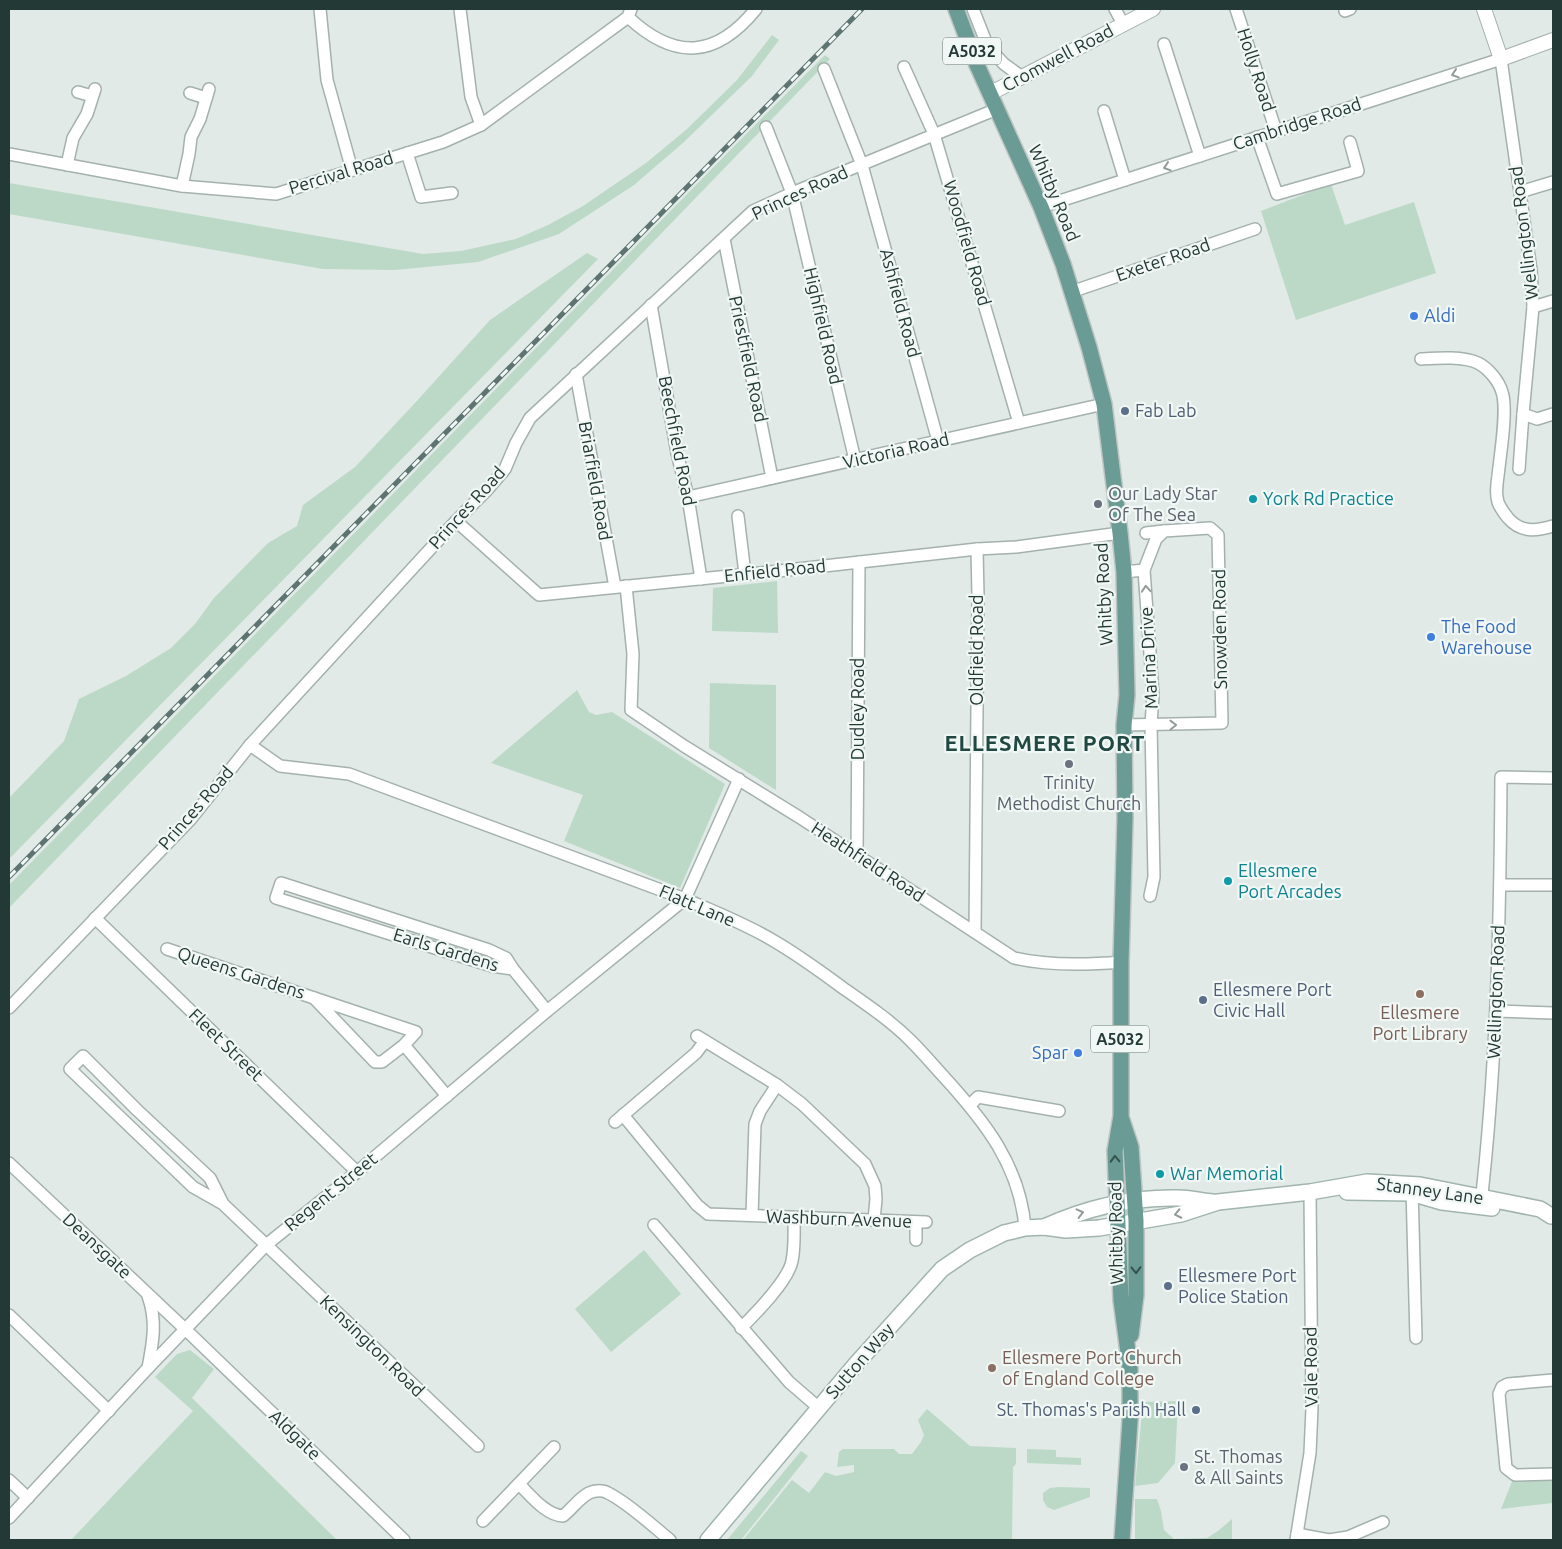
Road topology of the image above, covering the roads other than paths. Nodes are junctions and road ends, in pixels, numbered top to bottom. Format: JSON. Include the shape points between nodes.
{"nodes":[{"id":1,"x":320,"y":9,"type":"edge"},
{"id":2,"x":460,"y":9,"type":"edge"},
{"id":3,"x":756,"y":9,"type":"edge"},
{"id":4,"x":956,"y":9,"type":"edge"},
{"id":5,"x":973,"y":9,"type":"edge"},
{"id":6,"x":1115,"y":9,"type":"edge"},
{"id":7,"x":1153,"y":9,"type":"edge"},
{"id":8,"x":1236,"y":9,"type":"edge"},
{"id":9,"x":1484,"y":9,"type":"edge"},
{"id":10,"x":630,"y":13,"type":"edge"},
{"id":11,"x":1123,"y":24,"type":"junction"},
{"id":12,"x":1553,"y":40,"type":"edge"},
{"id":13,"x":1164,"y":44,"type":"dead end"},
{"id":14,"x":1501,"y":58,"type":"junction"},
{"id":15,"x":904,"y":67,"type":"dead end"},
{"id":16,"x":824,"y":69,"type":"dead end"},
{"id":17,"x":1022,"y":77,"type":"junction"},
{"id":18,"x":78,"y":92,"type":"dead end"},
{"id":19,"x":190,"y":93,"type":"dead end"},
{"id":20,"x":991,"y":93,"type":"junction"},
{"id":21,"x":997,"y":109,"type":"junction"},
{"id":22,"x":1104,"y":111,"type":"dead end"},
{"id":23,"x":481,"y":125,"type":"junction"},
{"id":24,"x":766,"y":127,"type":"dead end"},
{"id":25,"x":1276,"y":131,"type":"junction"},
{"id":26,"x":934,"y":134,"type":"junction"},
{"id":27,"x":1257,"y":138,"type":"junction"},
{"id":28,"x":1350,"y":142,"type":"dead end"},
{"id":29,"x":407,"y":153,"type":"junction"},
{"id":30,"x":9,"y":154,"type":"edge"},
{"id":31,"x":1200,"y":156,"type":"junction"},
{"id":32,"x":67,"y":165,"type":"junction"},
{"id":33,"x":862,"y":165,"type":"junction"},
{"id":34,"x":352,"y":170,"type":"junction"},
{"id":35,"x":1125,"y":180,"type":"junction"},
{"id":36,"x":1553,"y":182,"type":"edge"},
{"id":37,"x":182,"y":186,"type":"junction"},
{"id":38,"x":1520,"y":192,"type":"junction"},
{"id":39,"x":452,"y":193,"type":"dead end"},
{"id":40,"x":792,"y":193,"type":"junction"},
{"id":41,"x":1041,"y":208,"type":"junction"},
{"id":42,"x":1255,"y":229,"type":"dead end"},
{"id":43,"x":724,"y":239,"type":"junction"},
{"id":44,"x":1071,"y":292,"type":"junction"},
{"id":45,"x":1553,"y":301,"type":"edge"},
{"id":46,"x":651,"y":305,"type":"junction"},
{"id":47,"x":1533,"y":307,"type":"junction"},
{"id":48,"x":1421,"y":359,"type":"dead end"},
{"id":49,"x":576,"y":374,"type":"junction"},
{"id":50,"x":1104,"y":404,"type":"junction"},
{"id":51,"x":1522,"y":414,"type":"junction"},
{"id":52,"x":1553,"y":414,"type":"edge"},
{"id":53,"x":1019,"y":423,"type":"junction"},
{"id":54,"x":938,"y":441,"type":"junction"},
{"id":55,"x":855,"y":460,"type":"junction"},
{"id":56,"x":1519,"y":469,"type":"dead end"},
{"id":57,"x":772,"y":478,"type":"junction"},
{"id":58,"x":688,"y":497,"type":"junction"},
{"id":59,"x":738,"y":516,"type":"dead end"},
{"id":60,"x":456,"y":521,"type":"junction"},
{"id":61,"x":1553,"y":526,"type":"edge"},
{"id":62,"x":1164,"y":531,"type":"junction"},
{"id":63,"x":1120,"y":533,"type":"junction"},
{"id":64,"x":1146,"y":533,"type":"dead end"},
{"id":65,"x":977,"y":549,"type":"junction"},
{"id":66,"x":859,"y":562,"type":"junction"},
{"id":67,"x":1144,"y":570,"type":"junction"},
{"id":68,"x":1124,"y":572,"type":"junction"},
{"id":69,"x":744,"y":574,"type":"junction"},
{"id":70,"x":701,"y":578,"type":"junction"},
{"id":71,"x":621,"y":587,"type":"junction"},
{"id":72,"x":631,"y":710,"type":"joint"},
{"id":73,"x":1124,"y":725,"type":"junction"},
{"id":74,"x":1152,"y":725,"type":"junction"},
{"id":75,"x":250,"y":745,"type":"junction"},
{"id":76,"x":1553,"y":778,"type":"edge"},
{"id":77,"x":739,"y":780,"type":"junction"},
{"id":78,"x":857,"y":856,"type":"junction"},
{"id":79,"x":1500,"y":885,"type":"junction"},
{"id":80,"x":1553,"y":886,"type":"edge"},
{"id":81,"x":1150,"y":896,"type":"dead end"},
{"id":82,"x":685,"y":899,"type":"junction"},
{"id":83,"x":384,"y":917,"type":"junction"},
{"id":84,"x":95,"y":918,"type":"junction"},
{"id":85,"x":380,"y":930,"type":"junction"},
{"id":86,"x":975,"y":932,"type":"junction"},
{"id":87,"x":168,"y":949,"type":"dead end"},
{"id":88,"x":1121,"y":962,"type":"junction"},
{"id":89,"x":513,"y":969,"type":"junction"},
{"id":90,"x":314,"y":998,"type":"junction"},
{"id":91,"x":9,"y":1008,"type":"edge"},
{"id":92,"x":547,"y":1011,"type":"junction"},
{"id":93,"x":1497,"y":1011,"type":"junction"},
{"id":94,"x":1553,"y":1013,"type":"edge"},
{"id":95,"x":404,"y":1045,"type":"junction"},
{"id":96,"x":777,"y":1086,"type":"junction"},
{"id":97,"x":447,"y":1096,"type":"junction"},
{"id":98,"x":970,"y":1105,"type":"junction"},
{"id":99,"x":137,"y":1110,"type":"junction"},
{"id":100,"x":1058,"y":1110,"type":"dead end"},
{"id":101,"x":1121,"y":1116,"type":"junction"},
{"id":102,"x":125,"y":1122,"type":"junction"},
{"id":103,"x":9,"y":1163,"type":"edge"},
{"id":104,"x":356,"y":1172,"type":"junction"},
{"id":105,"x":1412,"y":1189,"type":"junction"},
{"id":106,"x":1310,"y":1192,"type":"junction"},
{"id":107,"x":1135,"y":1200,"type":"junction"},
{"id":108,"x":1218,"y":1202,"type":"junction"},
{"id":109,"x":1481,"y":1202,"type":"junction"},
{"id":110,"x":1116,"y":1203,"type":"junction"},
{"id":111,"x":223,"y":1204,"type":"junction"},
{"id":112,"x":752,"y":1216,"type":"junction"},
{"id":113,"x":1552,"y":1216,"type":"edge"},
{"id":114,"x":794,"y":1218,"type":"junction"},
{"id":115,"x":874,"y":1220,"type":"junction"},
{"id":116,"x":1136,"y":1221,"type":"junction"},
{"id":117,"x":1117,"y":1224,"type":"junction"},
{"id":118,"x":654,"y":1225,"type":"dead end"},
{"id":119,"x":1044,"y":1227,"type":"junction"},
{"id":120,"x":1025,"y":1228,"type":"junction"},
{"id":121,"x":916,"y":1240,"type":"dead end"},
{"id":122,"x":266,"y":1245,"type":"junction"},
{"id":123,"x":147,"y":1293,"type":"junction"},
{"id":124,"x":9,"y":1316,"type":"edge"},
{"id":125,"x":741,"y":1328,"type":"junction"},
{"id":126,"x":185,"y":1329,"type":"junction"},
{"id":127,"x":1416,"y":1338,"type":"dead end"},
{"id":128,"x":1128,"y":1350,"type":"junction"},
{"id":129,"x":148,"y":1368,"type":"junction"},
{"id":130,"x":1553,"y":1380,"type":"edge"},
{"id":131,"x":819,"y":1408,"type":"junction"},
{"id":132,"x":108,"y":1412,"type":"junction"},
{"id":133,"x":478,"y":1446,"type":"dead end"},
{"id":134,"x":554,"y":1447,"type":"dead end"},
{"id":135,"x":1553,"y":1474,"type":"edge"},
{"id":136,"x":9,"y":1480,"type":"edge"},
{"id":137,"x":519,"y":1484,"type":"junction"},
{"id":138,"x":28,"y":1498,"type":"junction"},
{"id":139,"x":9,"y":1518,"type":"edge"},
{"id":140,"x":483,"y":1522,"type":"dead end"},
{"id":141,"x":1383,"y":1522,"type":"dead end"},
{"id":142,"x":1363,"y":1536,"type":"edge"},
{"id":143,"x":1296,"y":1537,"type":"edge"},
{"id":144,"x":404,"y":1540,"type":"edge"},
{"id":145,"x":670,"y":1540,"type":"edge"},
{"id":146,"x":708,"y":1540,"type":"edge"},
{"id":147,"x":1122,"y":1540,"type":"edge"}],
"edges":[{"from":1,"to":34,"type":"street","via":[[327,80]]},
{"from":2,"to":23,"type":"street","via":[[471,97]]},
{"from":3,"to":10,"type":"street","via":[[744,24],[722,40],[707,47],[685,48],[656,38],[639,27]]},
{"from":4,"to":20,"type":"main road","name":"Whitby Road","number":"A5032"},
{"from":5,"to":17,"type":"street","via":[[988,47]]},
{"from":6,"to":11,"type":"street"},
{"from":7,"to":11,"type":"street","name":"Cromwell Road"},
{"from":8,"to":25,"type":"street","name":"Holly Road"},
{"from":9,"to":14,"type":"street"},
{"from":10,"to":23,"type":"street","name":"Percival Road"},
{"from":11,"to":17,"type":"street","name":"Cromwell Road"},
{"from":12,"to":14,"type":"street","name":"Cambridge Road"},
{"from":13,"to":31,"type":"street"},
{"from":14,"to":25,"type":"street","name":"Cambridge Road","one_way":true},
{"from":14,"to":38,"type":"street","name":"Wellington Road"},
{"from":15,"to":26,"type":"street","name":"Woodfield Road"},
{"from":16,"to":33,"type":"street","name":"Ashfield Road"},
{"from":17,"to":20,"type":"street","name":"Cromwell Road"},
{"from":18,"to":32,"type":"street","via":[[93,92],[87,114],[73,138]]},
{"from":19,"to":37,"type":"street","via":[[207,94],[191,136]]},
{"from":20,"to":21,"type":"main road","name":"Whitby Road","number":"A5032"},
{"from":21,"to":26,"type":"street","name":"Princes Road"},
{"from":21,"to":41,"type":"main road","name":"Whitby Road","number":"A5032"},
{"from":22,"to":35,"type":"street"},
{"from":23,"to":29,"type":"street","name":"Percival Road"},
{"from":24,"to":40,"type":"street","name":"Highfield Road"},
{"from":25,"to":27,"type":"street","name":"Cambridge Road"},
{"from":26,"to":33,"type":"street","name":"Princes Road"},
{"from":26,"to":53,"type":"street","name":"Woodfield Road"},
{"from":27,"to":28,"type":"street","via":[[1277,194],[1358,171]]},
{"from":27,"to":31,"type":"street","name":"Cambridge Road"},
{"from":29,"to":34,"type":"street","name":"Percival Road"},
{"from":29,"to":39,"type":"street","via":[[420,197]]},
{"from":30,"to":32,"type":"street","name":"Percival Road"},
{"from":31,"to":35,"type":"street","name":"Cambridge Road","one_way":true},
{"from":32,"to":37,"type":"street","name":"Percival Road"},
{"from":33,"to":40,"type":"street","name":"Princes Road"},
{"from":33,"to":54,"type":"street","name":"Ashfield Road"},
{"from":34,"to":37,"type":"street","name":"Percival Road","via":[[276,194]]},
{"from":35,"to":41,"type":"street","name":"Cambridge Road"},
{"from":36,"to":38,"type":"street"},
{"from":38,"to":47,"type":"street","name":"Wellington Road"},
{"from":40,"to":43,"type":"street","name":"Princes Road","via":[[753,211]]},
{"from":40,"to":55,"type":"street","name":"Highfield Road"},
{"from":41,"to":44,"type":"main road","name":"Whitby Road","number":"A5032"},
{"from":42,"to":44,"type":"street","name":"Exeter Road"},
{"from":43,"to":46,"type":"street","name":"Princes Road"},
{"from":43,"to":57,"type":"street","name":"Priestfield Road"},
{"from":44,"to":50,"type":"main road","name":"Whitby Road","number":"A5032"},
{"from":45,"to":47,"type":"street"},
{"from":46,"to":49,"type":"street","name":"Princes Road"},
{"from":46,"to":58,"type":"street","name":"Beechfield Road"},
{"from":47,"to":51,"type":"street","name":"Wellington Road"},
{"from":48,"to":61,"type":"street","via":[[1450,358],[1478,363],[1495,378],[1503,392],[1504,410],[1497,501],[1517,526],[1536,531]]},
{"from":49,"to":60,"type":"street","name":"Princes Road","via":[[530,418],[505,469]]},
{"from":49,"to":71,"type":"street","name":"Briarfield Road"},
{"from":50,"to":53,"type":"street","name":"Victoria Road"},
{"from":50,"to":63,"type":"main road","name":"Whitby Road","number":"A5032"},
{"from":51,"to":52,"type":"street","via":[[1537,419]]},
{"from":51,"to":56,"type":"street","name":"Wellington Road"},
{"from":53,"to":54,"type":"street","name":"Victoria Road"},
{"from":54,"to":55,"type":"street","name":"Victoria Road"},
{"from":55,"to":57,"type":"street","name":"Victoria Road"},
{"from":57,"to":58,"type":"street","name":"Victoria Road"},
{"from":58,"to":70,"type":"street","name":"Beechfield Road"},
{"from":59,"to":69,"type":"street"},
{"from":60,"to":71,"type":"street","name":"Enfield Road","via":[[539,595]]},
{"from":60,"to":75,"type":"street","name":"Princes Road"},
{"from":62,"to":64,"type":"street"},
{"from":62,"to":67,"type":"street","via":[[1156,539]]},
{"from":74,"to":62,"type":"street","name":"Snowden Road","one_way":true,"via":[[1222,723],[1218,535],[1210,528]]},
{"from":63,"to":65,"type":"street","name":"Enfield Road","via":[[1033,546]]},
{"from":63,"to":68,"type":"main road","name":"Whitby Road","number":"A5032"},
{"from":65,"to":66,"type":"street","name":"Enfield Road"},
{"from":65,"to":86,"type":"street","name":"Oldfield Road"},
{"from":66,"to":69,"type":"street","name":"Enfield Road"},
{"from":66,"to":78,"type":"street","name":"Dudley Road"},
{"from":67,"to":68,"type":"street"},
{"from":74,"to":67,"type":"street","name":"Marina Drive","one_way":true,"via":[[1153,695]]},
{"from":68,"to":73,"type":"main road","name":"Whitby Road","number":"A5032","via":[[1127,695]]},
{"from":69,"to":70,"type":"street","name":"Enfield Road"},
{"from":70,"to":71,"type":"street","name":"Enfield Road"},
{"from":71,"to":72,"type":"street","name":"Briarfield Road","via":[[633,654]]},
{"from":72,"to":77,"type":"street","name":"Heathfield Road"},
{"from":73,"to":74,"type":"street"},
{"from":73,"to":88,"type":"main road","name":"Whitby Road","number":"A5032"},
{"from":74,"to":81,"type":"street","name":"Marina Drive","via":[[1154,877]]},
{"from":75,"to":82,"type":"street","name":"Flatt Lane","via":[[280,766],[349,774]]},
{"from":75,"to":84,"type":"street","name":"Princes Road","via":[[190,820]]},
{"from":76,"to":79,"type":"street","name":"Wellington Road","via":[[1502,777]]},
{"from":77,"to":78,"type":"street","name":"Heathfield Road"},
{"from":77,"to":82,"type":"street"},
{"from":78,"to":86,"type":"street","name":"Heathfield Road"},
{"from":79,"to":80,"type":"street"},
{"from":79,"to":93,"type":"street","name":"Wellington Road"},
{"from":82,"to":92,"type":"street","name":"Regent Street"},
{"from":82,"to":98,"type":"street","name":"Flatt Lane","via":[[773,940],[854,995],[911,1041]]},
{"from":83,"to":85,"type":"street","name":"Earls Gardens"},
{"from":83,"to":85,"type":"street","name":"Earls Gardens","via":[[280,883],[276,898]]},
{"from":83,"to":89,"type":"street","name":"Earls Gardens","via":[[489,950],[506,958]]},
{"from":84,"to":91,"type":"street","name":"Princes Road"},
{"from":84,"to":104,"type":"street","name":"Fleet Street"},
{"from":85,"to":89,"type":"street","name":"Earls Gardens","via":[[492,966]]},
{"from":86,"to":88,"type":"street","name":"Heathfield Road","via":[[1014,958],[1033,962]]},
{"from":87,"to":90,"type":"street","name":"Queens Gardens"},
{"from":88,"to":101,"type":"main road","name":"Whitby Road","number":"A5032"},
{"from":89,"to":92,"type":"street","name":"Earls Gardens"},
{"from":90,"to":95,"type":"street","name":"Queens Gardens","via":[[376,1062],[382,1062]]},
{"from":90,"to":95,"type":"street","name":"Queens Gardens","via":[[416,1032]]},
{"from":92,"to":97,"type":"street","name":"Regent Street"},
{"from":93,"to":94,"type":"street"},
{"from":93,"to":109,"type":"street","name":"Wellington Road"},
{"from":95,"to":97,"type":"street"},
{"from":96,"to":112,"type":"street","via":[[755,1124]]},
{"from":96,"to":112,"type":"street","name":"Washburn Avenue","via":[[701,1039],[696,1053],[619,1119],[708,1214]]},
{"from":96,"to":115,"type":"street","via":[[802,1104],[865,1164],[875,1186]]},
{"from":97,"to":104,"type":"street","name":"Regent Street"},
{"from":98,"to":100,"type":"street","via":[[978,1097]]},
{"from":98,"to":120,"type":"street","name":"Flatt Lane","via":[[1005,1157]]},
{"from":99,"to":102,"type":"street"},
{"from":99,"to":102,"type":"street","via":[[82,1056],[70,1068]]},
{"from":99,"to":111,"type":"street","via":[[210,1178]]},
{"from":101,"to":107,"type":"main road","name":"Whitby Road","number":"A5032","via":[[1131,1147]]},
{"from":110,"to":101,"type":"main road","name":"Whitby Road","number":"A5032","one_way":true,"via":[[1115,1151]]},
{"from":102,"to":111,"type":"street","via":[[193,1187]]},
{"from":103,"to":123,"type":"street","name":"Deansgate"},
{"from":104,"to":122,"type":"street","name":"Regent Street"},
{"from":105,"to":106,"type":"main road","name":"Stanney Lane"},
{"from":105,"to":106,"type":"main road","name":"Stanney Lane","via":[[1367,1182]]},
{"from":105,"to":109,"type":"main road","name":"Stanney Lane","via":[[1442,1202]]},
{"from":105,"to":127,"type":"street"},
{"from":106,"to":108,"type":"main road","name":"Stanney Lane"},
{"from":106,"to":143,"type":"street","name":"Vale Road","via":[[1312,1408],[1310,1453]]},
{"from":107,"to":108,"type":"main road","name":"Stanney Lane","via":[[1179,1198]]},
{"from":107,"to":110,"type":"main road","name":"Stanney Lane"},
{"from":107,"to":116,"type":"main road","name":"Whitby Road","number":"A5032"},
{"from":108,"to":116,"type":"main road","name":"Stanney Lane","one_way":true,"via":[[1181,1214]]},
{"from":109,"to":113,"type":"main road","name":"Stanney Lane"},
{"from":110,"to":117,"type":"main road","name":"Whitby Road","number":"A5032"},
{"from":119,"to":110,"type":"main road","name":"Sutton Way","one_way":true},
{"from":111,"to":122,"type":"street","name":"Kensington Road"},
{"from":112,"to":114,"type":"street","name":"Washburn Avenue"},
{"from":114,"to":115,"type":"street","name":"Washburn Avenue"},
{"from":114,"to":125,"type":"street","via":[[790,1270]]},
{"from":115,"to":121,"type":"street","name":"Washburn Avenue","via":[[921,1222]]},
{"from":116,"to":117,"type":"main road","name":"Stanney Lane"},
{"from":116,"to":128,"type":"main road","name":"Whitby Road","number":"A5032","one_way":true,"via":[[1136,1295]]},
{"from":117,"to":119,"type":"main road","name":"Sutton Way","via":[[1066,1230]]},
{"from":117,"to":128,"type":"main road","name":"Whitby Road","number":"A5032","via":[[1120,1300]]},
{"from":118,"to":125,"type":"street"},
{"from":119,"to":120,"type":"main road","name":"Sutton Way"},
{"from":120,"to":131,"type":"main road","name":"Sutton Way","via":[[1004,1233],[942,1269]]},
{"from":122,"to":126,"type":"street","name":"Regent Street"},
{"from":122,"to":133,"type":"street","name":"Kensington Road"},
{"from":123,"to":126,"type":"street","name":"Deansgate"},
{"from":123,"to":129,"type":"street","via":[[155,1324]]},
{"from":124,"to":132,"type":"street"},
{"from":125,"to":131,"type":"street","via":[[789,1382]]},
{"from":126,"to":129,"type":"street","name":"Regent Street"},
{"from":126,"to":144,"type":"street","name":"Aldgate"},
{"from":128,"to":147,"type":"main road","name":"Whitby Road","number":"A5032","via":[[1130,1421]]},
{"from":129,"to":132,"type":"street","name":"Regent Street"},
{"from":130,"to":135,"type":"street","via":[[1508,1384],[1498,1394],[1506,1468],[1515,1475]]},
{"from":131,"to":146,"type":"main road","name":"Sutton Way"},
{"from":132,"to":138,"type":"street","name":"Regent Street"},
{"from":134,"to":137,"type":"street"},
{"from":136,"to":138,"type":"street"},
{"from":137,"to":140,"type":"street"},
{"from":137,"to":145,"type":"street","via":[[557,1516],[563,1516],[591,1492],[608,1493]]},
{"from":138,"to":139,"type":"street","name":"Regent Street"},
{"from":141,"to":142,"type":"street"},
{"from":142,"to":143,"type":"street","via":[[1329,1540]]}]}
